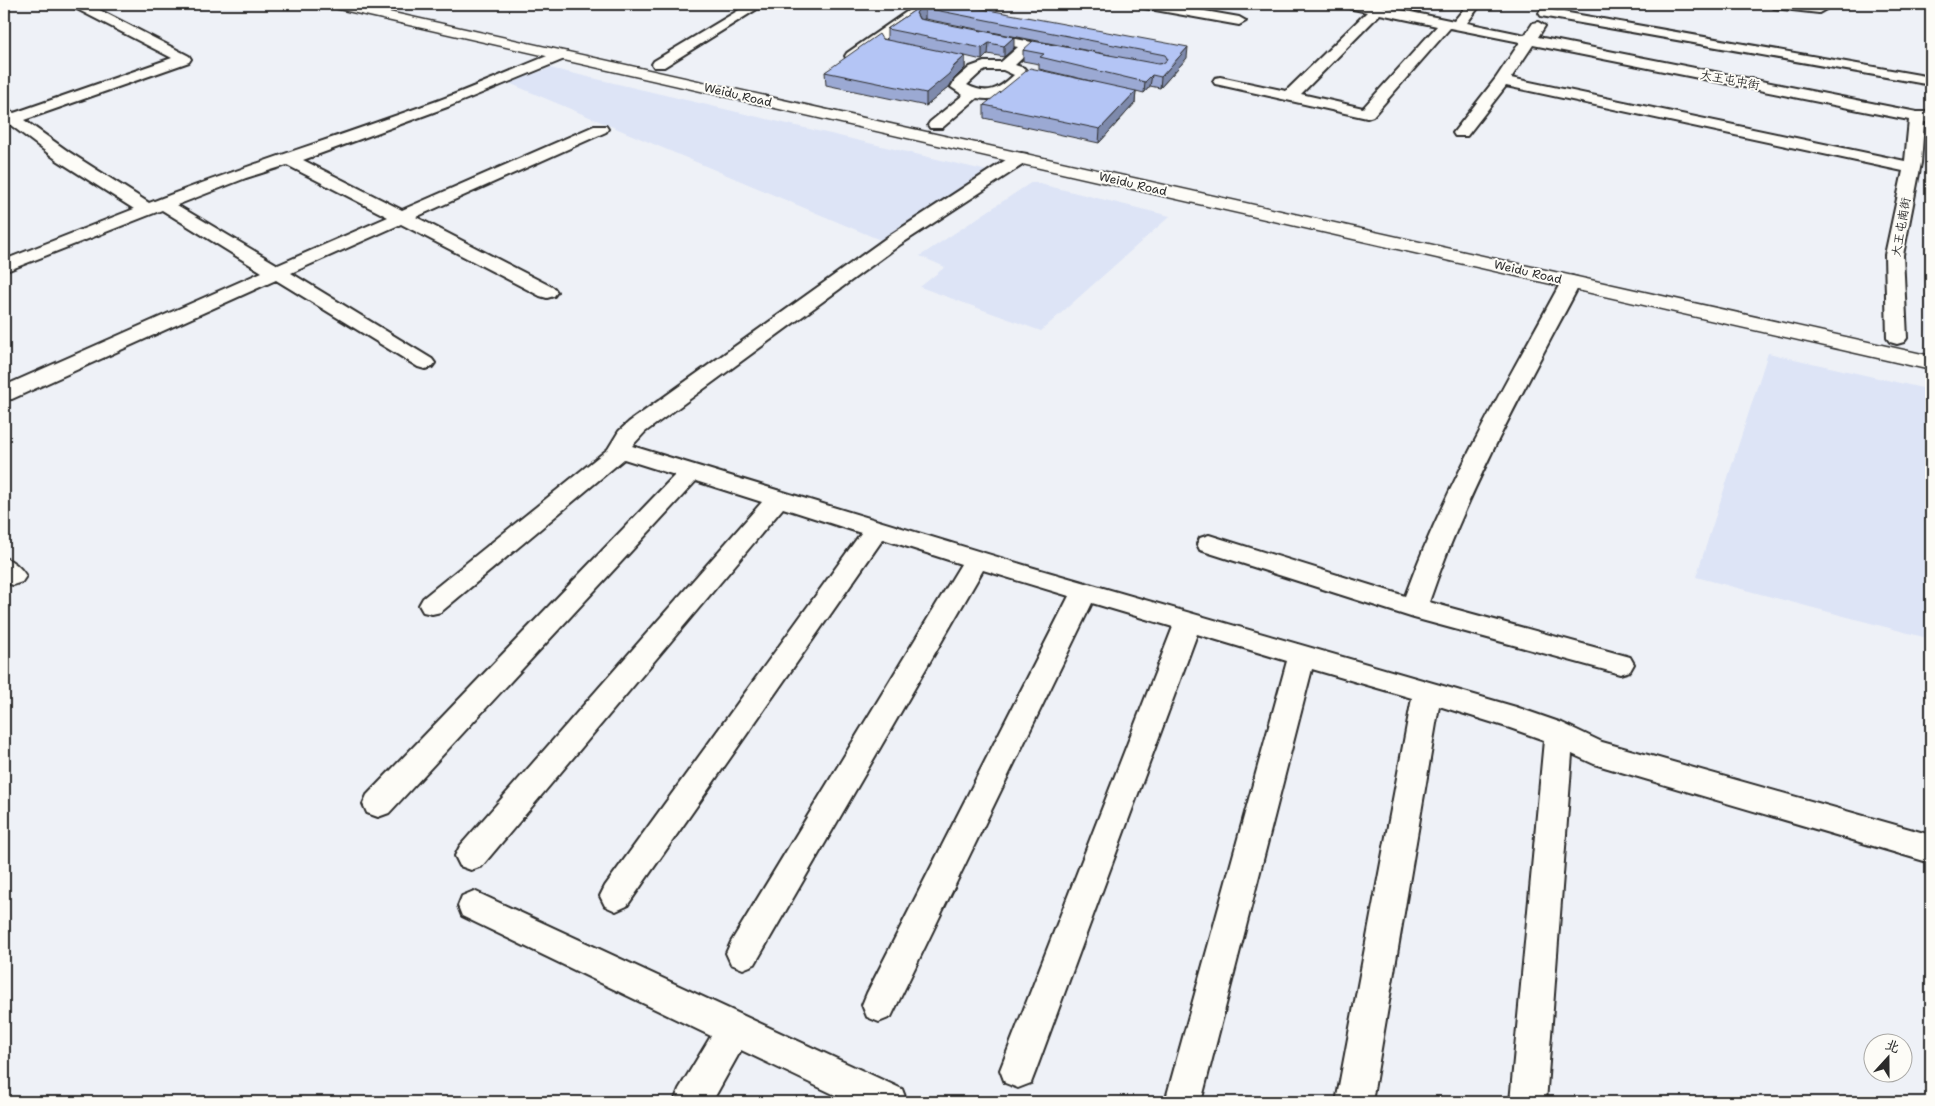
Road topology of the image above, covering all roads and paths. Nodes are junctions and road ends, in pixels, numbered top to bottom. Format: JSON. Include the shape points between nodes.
{"nodes":[{"id":1,"x":78,"y":4,"type":"edge"},
{"id":2,"x":383,"y":4,"type":"edge"},
{"id":3,"x":758,"y":4,"type":"edge"},
{"id":4,"x":926,"y":4,"type":"edge"},
{"id":5,"x":1144,"y":4,"type":"edge"},
{"id":6,"x":1349,"y":4,"type":"edge"},
{"id":7,"x":1475,"y":4,"type":"edge"},
{"id":8,"x":1774,"y":4,"type":"edge"},
{"id":9,"x":343,"y":5,"type":"edge"},
{"id":10,"x":1388,"y":8,"type":"edge"},
{"id":11,"x":1550,"y":8,"type":"edge"},
{"id":12,"x":1819,"y":9,"type":"dead end"},
{"id":13,"x":1239,"y":21,"type":"dead end"},
{"id":14,"x":1453,"y":24,"type":"junction"},
{"id":15,"x":963,"y":32,"type":"edge"},
{"id":16,"x":1529,"y":39,"type":"junction"},
{"id":17,"x":1029,"y":45,"type":"junction"},
{"id":18,"x":562,"y":55,"type":"junction"},
{"id":19,"x":1078,"y":55,"type":"edge"},
{"id":20,"x":965,"y":62,"type":"edge"},
{"id":21,"x":659,"y":64,"type":"junction"},
{"id":22,"x":837,"y":66,"type":"edge"},
{"id":23,"x":984,"y":66,"type":"junction"},
{"id":24,"x":1012,"y":69,"type":"junction"},
{"id":25,"x":1038,"y":74,"type":"edge"},
{"id":26,"x":1220,"y":81,"type":"dead end"},
{"id":27,"x":1502,"y":81,"type":"junction"},
{"id":28,"x":1931,"y":81,"type":"edge"},
{"id":29,"x":974,"y":93,"type":"junction"},
{"id":30,"x":1290,"y":96,"type":"junction"},
{"id":31,"x":1924,"y":117,"type":"edge"},
{"id":32,"x":10,"y":121,"type":"edge"},
{"id":33,"x":936,"y":125,"type":"junction"},
{"id":34,"x":600,"y":129,"type":"dead end"},
{"id":35,"x":1461,"y":133,"type":"dead end"},
{"id":36,"x":1020,"y":158,"type":"junction"},
{"id":37,"x":289,"y":159,"type":"junction"},
{"id":38,"x":1912,"y":165,"type":"junction"},
{"id":39,"x":1931,"y":166,"type":"edge"},
{"id":40,"x":156,"y":207,"type":"junction"},
{"id":41,"x":402,"y":217,"type":"junction"},
{"id":42,"x":4,"y":266,"type":"edge"},
{"id":43,"x":276,"y":272,"type":"junction"},
{"id":44,"x":1572,"y":282,"type":"junction"},
{"id":45,"x":547,"y":292,"type":"dead end"},
{"id":46,"x":1897,"y":338,"type":"junction"},
{"id":47,"x":1931,"y":346,"type":"edge"},
{"id":48,"x":425,"y":363,"type":"dead end"},
{"id":49,"x":1931,"y":363,"type":"edge"},
{"id":50,"x":4,"y":394,"type":"edge"},
{"id":51,"x":619,"y":450,"type":"junction"},
{"id":52,"x":691,"y":472,"type":"junction"},
{"id":53,"x":778,"y":499,"type":"junction"},
{"id":54,"x":877,"y":529,"type":"junction"},
{"id":55,"x":1209,"y":544,"type":"dead end"},
{"id":56,"x":976,"y":560,"type":"junction"},
{"id":57,"x":1084,"y":592,"type":"junction"},
{"id":58,"x":432,"y":605,"type":"dead end"},
{"id":59,"x":1414,"y":608,"type":"junction"},
{"id":60,"x":1188,"y":622,"type":"junction"},
{"id":61,"x":1302,"y":655,"type":"junction"},
{"id":62,"x":1620,"y":664,"type":"dead end"},
{"id":63,"x":1427,"y":692,"type":"junction"},
{"id":64,"x":1559,"y":735,"type":"junction"},
{"id":65,"x":378,"y":804,"type":"dead end"},
{"id":66,"x":1931,"y":849,"type":"edge"},
{"id":67,"x":471,"y":856,"type":"dead end"},
{"id":68,"x":616,"y":896,"type":"dead end"},
{"id":69,"x":474,"y":906,"type":"dead end"},
{"id":70,"x":743,"y":953,"type":"dead end"},
{"id":71,"x":879,"y":1005,"type":"dead end"},
{"id":72,"x":734,"y":1029,"type":"junction"},
{"id":73,"x":1018,"y":1070,"type":"dead end"},
{"id":74,"x":692,"y":1102,"type":"edge"},
{"id":75,"x":889,"y":1102,"type":"edge"},
{"id":76,"x":1182,"y":1102,"type":"edge"},
{"id":77,"x":1354,"y":1102,"type":"edge"},
{"id":78,"x":1528,"y":1102,"type":"edge"}],
"edges":[{"from":1,"to":32,"type":"street","via":[[184,59]]},
{"from":2,"to":21,"type":"main road","name":"Weidu Road"},
{"from":3,"to":21,"type":"street"},
{"from":4,"to":22,"type":"street"},
{"from":5,"to":13,"type":"street"},
{"from":6,"to":10,"type":"street","name":"大王屯中街"},
{"from":7,"to":14,"type":"street"},
{"from":8,"to":12,"type":"street"},
{"from":9,"to":18,"type":"main road","name":"Weidu Road"},
{"from":10,"to":14,"type":"street","name":"大王屯中街"},
{"from":10,"to":30,"type":"street"},
{"from":11,"to":16,"type":"street"},
{"from":11,"to":28,"type":"street"},
{"from":14,"to":16,"type":"street","name":"大王屯中街"},
{"from":14,"to":30,"type":"street","via":[[1367,113]]},
{"from":15,"to":17,"type":"street"},
{"from":16,"to":27,"type":"street"},
{"from":16,"to":31,"type":"street","name":"大王屯中街"},
{"from":17,"to":19,"type":"street"},
{"from":17,"to":24,"type":"street"},
{"from":18,"to":36,"type":"main road","name":"Weidu Road"},
{"from":18,"to":37,"type":"street","via":[[445,103]]},
{"from":20,"to":23,"type":"street"},
{"from":21,"to":33,"type":"main road","name":"Weidu Road"},
{"from":23,"to":24,"type":"street"},
{"from":23,"to":29,"type":"street","via":[[960,82],[962,90]]},
{"from":24,"to":25,"type":"street"},
{"from":24,"to":29,"type":"street","via":[[1022,75],[1004,92]]},
{"from":26,"to":30,"type":"street"},
{"from":27,"to":35,"type":"street"},
{"from":27,"to":38,"type":"street"},
{"from":29,"to":33,"type":"street"},
{"from":31,"to":38,"type":"street","name":"大王屯南街"},
{"from":32,"to":40,"type":"street","via":[[63,156]]},
{"from":33,"to":46,"type":"main road","name":"Weidu Road"},
{"from":34,"to":41,"type":"street"},
{"from":36,"to":44,"type":"main road","name":"Weidu Road"},
{"from":36,"to":51,"type":"street","via":[[895,240],[645,421],[627,436]]},
{"from":37,"to":40,"type":"street","via":[[240,174]]},
{"from":37,"to":41,"type":"street"},
{"from":38,"to":39,"type":"street"},
{"from":38,"to":46,"type":"street","name":"大王屯南街","via":[[1894,255]]},
{"from":40,"to":42,"type":"street"},
{"from":40,"to":43,"type":"street"},
{"from":41,"to":43,"type":"street"},
{"from":41,"to":45,"type":"street"},
{"from":43,"to":48,"type":"street"},
{"from":43,"to":50,"type":"street"},
{"from":44,"to":49,"type":"main road","name":"Weidu Road"},
{"from":44,"to":59,"type":"street","via":[[1485,443],[1430,562]]},
{"from":46,"to":47,"type":"main road","name":"Weidu Road"},
{"from":51,"to":52,"type":"street"},
{"from":51,"to":58,"type":"street"},
{"from":52,"to":53,"type":"street"},
{"from":52,"to":65,"type":"street"},
{"from":53,"to":54,"type":"street"},
{"from":53,"to":67,"type":"street"},
{"from":54,"to":56,"type":"street"},
{"from":54,"to":68,"type":"street"},
{"from":55,"to":59,"type":"street"},
{"from":56,"to":57,"type":"street"},
{"from":56,"to":70,"type":"street"},
{"from":57,"to":60,"type":"street"},
{"from":57,"to":71,"type":"street"},
{"from":59,"to":62,"type":"street"},
{"from":60,"to":61,"type":"street"},
{"from":60,"to":73,"type":"street"},
{"from":61,"to":63,"type":"street"},
{"from":61,"to":76,"type":"street"},
{"from":63,"to":64,"type":"street","via":[[1516,718]]},
{"from":63,"to":77,"type":"street"},
{"from":64,"to":66,"type":"street","via":[[1594,752]]},
{"from":64,"to":78,"type":"street"},
{"from":69,"to":72,"type":"street"},
{"from":72,"to":74,"type":"street"},
{"from":72,"to":75,"type":"street"}]}
